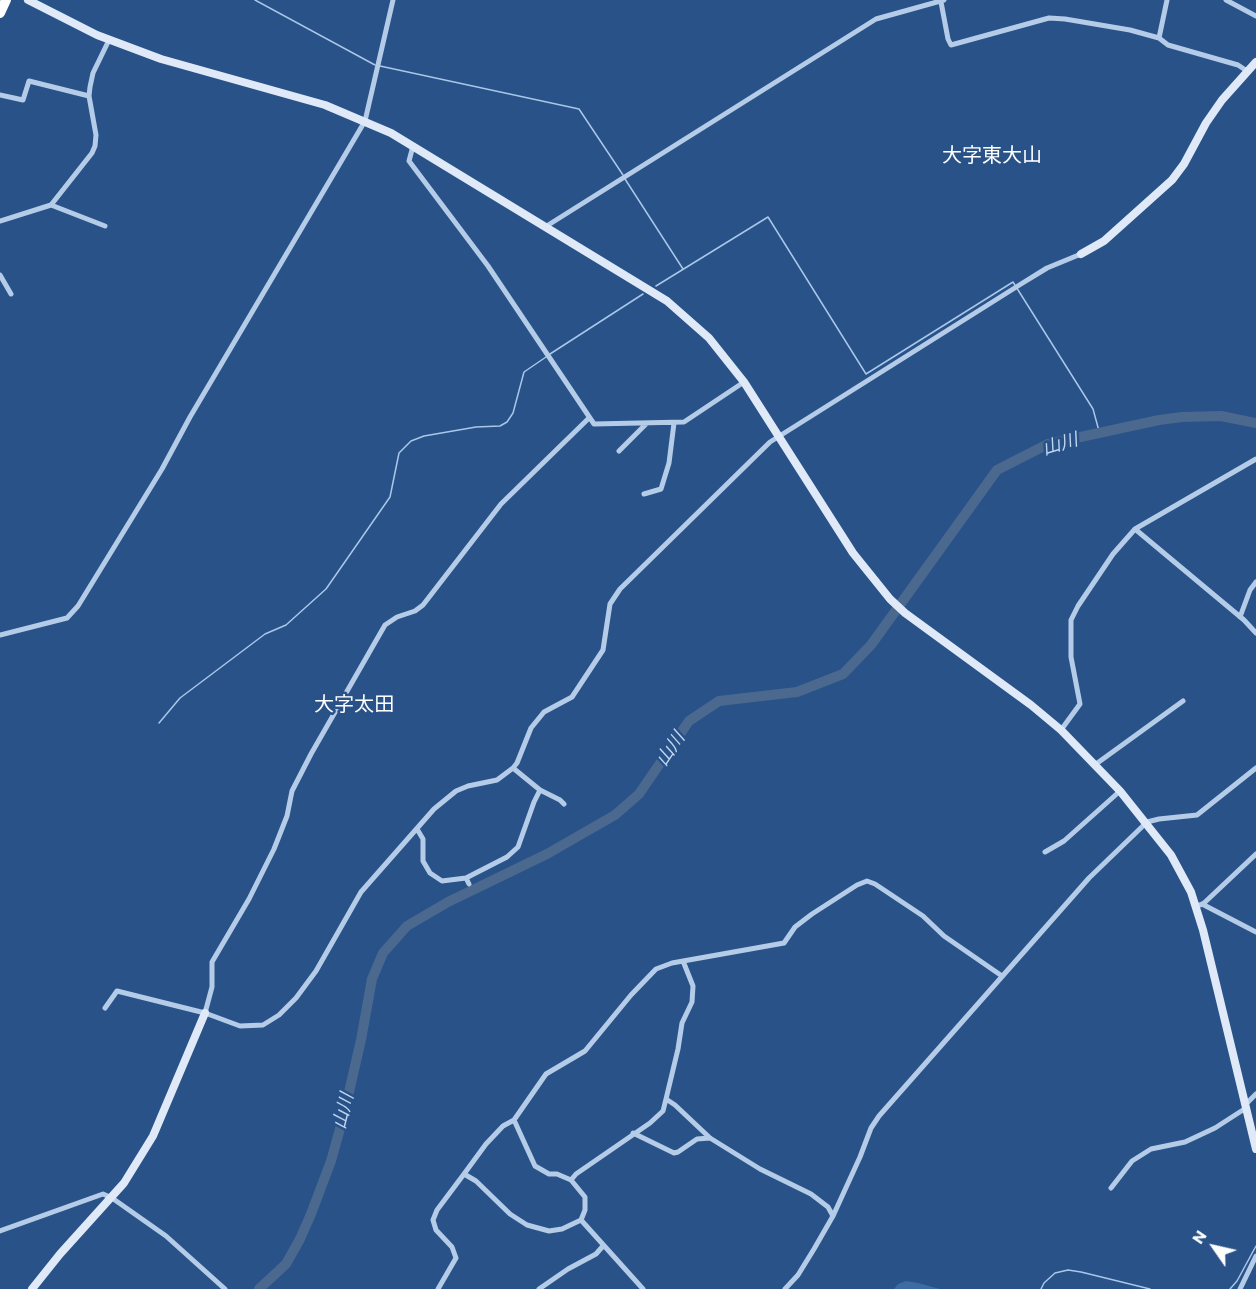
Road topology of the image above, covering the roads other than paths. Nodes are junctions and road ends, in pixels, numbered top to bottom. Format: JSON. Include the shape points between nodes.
{"nodes":[{"id":1,"x":6,"y":0,"type":"edge"},
{"id":2,"x":28,"y":0,"type":"edge"},
{"id":3,"x":393,"y":0,"type":"edge"},
{"id":4,"x":1167,"y":0,"type":"edge"},
{"id":5,"x":1226,"y":0,"type":"edge"},
{"id":6,"x":943,"y":1,"type":"edge"},
{"id":7,"x":0,"y":13,"type":"edge"},
{"id":8,"x":1256,"y":16,"type":"edge"},
{"id":9,"x":1159,"y":38,"type":"junction"},
{"id":10,"x":109,"y":40,"type":"junction"},
{"id":11,"x":1256,"y":62,"type":"edge"},
{"id":12,"x":1247,"y":71,"type":"junction"},
{"id":13,"x":0,"y":94,"type":"edge"},
{"id":14,"x":89,"y":96,"type":"junction"},
{"id":15,"x":365,"y":121,"type":"junction"},
{"id":16,"x":413,"y":146,"type":"junction"},
{"id":17,"x":51,"y":205,"type":"junction"},
{"id":18,"x":0,"y":221,"type":"edge"},
{"id":19,"x":105,"y":226,"type":"dead end"},
{"id":20,"x":545,"y":227,"type":"junction"},
{"id":21,"x":1081,"y":254,"type":"joint"},
{"id":22,"x":0,"y":275,"type":"edge"},
{"id":23,"x":11,"y":294,"type":"dead end"},
{"id":24,"x":744,"y":382,"type":"junction"},
{"id":25,"x":589,"y":418,"type":"junction"},
{"id":26,"x":674,"y":423,"type":"junction"},
{"id":27,"x":646,"y":424,"type":"junction"},
{"id":28,"x":779,"y":436,"type":"junction"},
{"id":29,"x":619,"y":451,"type":"dead end"},
{"id":30,"x":1256,"y":459,"type":"edge"},
{"id":31,"x":644,"y":494,"type":"dead end"},
{"id":32,"x":1135,"y":529,"type":"junction"},
{"id":33,"x":1256,"y":582,"type":"edge"},
{"id":34,"x":1240,"y":617,"type":"junction"},
{"id":35,"x":1256,"y":633,"type":"edge"},
{"id":36,"x":0,"y":635,"type":"edge"},
{"id":37,"x":1183,"y":701,"type":"dead end"},
{"id":38,"x":1061,"y":730,"type":"junction"},
{"id":39,"x":1096,"y":764,"type":"junction"},
{"id":40,"x":513,"y":768,"type":"junction"},
{"id":41,"x":1256,"y":768,"type":"edge"},
{"id":42,"x":540,"y":790,"type":"junction"},
{"id":43,"x":1120,"y":791,"type":"junction"},
{"id":44,"x":564,"y":804,"type":"dead end"},
{"id":45,"x":1147,"y":822,"type":"junction"},
{"id":46,"x":417,"y":829,"type":"junction"},
{"id":47,"x":1045,"y":852,"type":"dead end"},
{"id":48,"x":1256,"y":854,"type":"edge"},
{"id":49,"x":466,"y":878,"type":"junction"},
{"id":50,"x":469,"y":885,"type":"dead end"},
{"id":51,"x":1199,"y":905,"type":"junction"},
{"id":52,"x":1256,"y":932,"type":"edge"},
{"id":53,"x":683,"y":961,"type":"junction"},
{"id":54,"x":1002,"y":976,"type":"junction"},
{"id":55,"x":105,"y":1008,"type":"dead end"},
{"id":56,"x":205,"y":1013,"type":"junction"},
{"id":57,"x":1256,"y":1094,"type":"edge"},
{"id":58,"x":666,"y":1100,"type":"junction"},
{"id":59,"x":1246,"y":1107,"type":"junction"},
{"id":60,"x":514,"y":1120,"type":"junction"},
{"id":61,"x":633,"y":1133,"type":"junction"},
{"id":62,"x":710,"y":1138,"type":"junction"},
{"id":63,"x":1256,"y":1149,"type":"edge"},
{"id":64,"x":464,"y":1174,"type":"junction"},
{"id":65,"x":571,"y":1180,"type":"junction"},
{"id":66,"x":1111,"y":1188,"type":"dead end"},
{"id":67,"x":112,"y":1198,"type":"junction"},
{"id":68,"x":833,"y":1215,"type":"junction"},
{"id":69,"x":581,"y":1220,"type":"junction"},
{"id":70,"x":0,"y":1231,"type":"edge"},
{"id":71,"x":603,"y":1246,"type":"junction"},
{"id":72,"x":1256,"y":1256,"type":"edge"},
{"id":73,"x":32,"y":1289,"type":"edge"},
{"id":74,"x":225,"y":1289,"type":"edge"},
{"id":75,"x":438,"y":1289,"type":"edge"},
{"id":76,"x":539,"y":1289,"type":"edge"},
{"id":77,"x":643,"y":1289,"type":"edge"},
{"id":78,"x":785,"y":1289,"type":"edge"},
{"id":79,"x":1240,"y":1289,"type":"edge"}],
"edges":[{"from":1,"to":7,"type":"highway"},
{"from":2,"to":10,"type":"street"},
{"from":3,"to":15,"type":"street"},
{"from":4,"to":9,"type":"street"},
{"from":5,"to":8,"type":"street"},
{"from":6,"to":9,"type":"street","via":[[951,45],[1049,18]]},
{"from":6,"to":20,"type":"street","via":[[876,19]]},
{"from":9,"to":12,"type":"street","via":[[1168,45]]},
{"from":10,"to":14,"type":"street","via":[[93,73]]},
{"from":10,"to":15,"type":"street","via":[[161,59],[325,105]]},
{"from":11,"to":12,"type":"street"},
{"from":12,"to":21,"type":"street","via":[[1206,123],[1172,180],[1104,241]]},
{"from":13,"to":14,"type":"street","via":[[23,100],[29,81]]},
{"from":14,"to":17,"type":"street","via":[[95,146]]},
{"from":15,"to":16,"type":"street"},
{"from":15,"to":36,"type":"street","via":[[78,606],[67,618]]},
{"from":16,"to":20,"type":"street"},
{"from":16,"to":25,"type":"street","via":[[409,161],[488,266]]},
{"from":17,"to":18,"type":"street"},
{"from":17,"to":19,"type":"street"},
{"from":20,"to":24,"type":"street","via":[[667,301],[710,338]]},
{"from":21,"to":28,"type":"street","via":[[1047,268]]},
{"from":22,"to":23,"type":"street"},
{"from":24,"to":26,"type":"street","via":[[684,422]]},
{"from":24,"to":28,"type":"street"},
{"from":25,"to":27,"type":"street","via":[[594,424]]},
{"from":25,"to":56,"type":"street","via":[[501,504],[423,605],[385,625],[292,791],[274,849],[212,962],[212,987]]},
{"from":26,"to":27,"type":"street"},
{"from":26,"to":31,"type":"street","via":[[661,489]]},
{"from":27,"to":29,"type":"street"},
{"from":28,"to":38,"type":"street","via":[[853,553],[890,600]]},
{"from":28,"to":40,"type":"street","via":[[620,589],[610,604],[603,650],[572,698],[544,712],[531,728]]},
{"from":30,"to":32,"type":"street"},
{"from":32,"to":34,"type":"street"},
{"from":32,"to":38,"type":"street","via":[[1113,554],[1071,620],[1071,657],[1080,704]]},
{"from":33,"to":34,"type":"street"},
{"from":34,"to":35,"type":"street"},
{"from":37,"to":39,"type":"street"},
{"from":38,"to":39,"type":"street"},
{"from":39,"to":43,"type":"street"},
{"from":40,"to":42,"type":"street"},
{"from":40,"to":46,"type":"street","via":[[497,780],[456,791]]},
{"from":41,"to":45,"type":"street","via":[[1197,815]]},
{"from":42,"to":44,"type":"street"},
{"from":42,"to":49,"type":"street","via":[[518,847]]},
{"from":43,"to":45,"type":"street"},
{"from":43,"to":47,"type":"street","via":[[1064,841]]},
{"from":45,"to":51,"type":"street"},
{"from":45,"to":54,"type":"street","via":[[1089,878]]},
{"from":46,"to":49,"type":"street","via":[[423,839],[423,861],[430,873],[442,881]]},
{"from":46,"to":56,"type":"street","via":[[361,892],[316,971],[279,1015],[263,1025],[240,1026]]},
{"from":48,"to":51,"type":"street"},
{"from":49,"to":50,"type":"street"},
{"from":51,"to":52,"type":"street"},
{"from":51,"to":59,"type":"street"},
{"from":53,"to":54,"type":"street","via":[[784,943],[807,918],[867,881],[923,916],[944,936]]},
{"from":53,"to":58,"type":"street","via":[[693,986],[692,1002],[682,1023]]},
{"from":53,"to":60,"type":"street","via":[[664,965],[650,974],[585,1051],[546,1074]]},
{"from":54,"to":68,"type":"street","via":[[879,1116]]},
{"from":55,"to":56,"type":"street","via":[[117,991]]},
{"from":56,"to":67,"type":"street","via":[[153,1136]]},
{"from":57,"to":59,"type":"street"},
{"from":58,"to":61,"type":"street","via":[[663,1111]]},
{"from":58,"to":62,"type":"street"},
{"from":59,"to":63,"type":"street"},
{"from":59,"to":66,"type":"street","via":[[1185,1142],[1151,1149],[1132,1161]]},
{"from":60,"to":64,"type":"street","via":[[502,1126]]},
{"from":60,"to":65,"type":"street","via":[[535,1166]]},
{"from":61,"to":62,"type":"street","via":[[674,1153],[697,1138]]},
{"from":61,"to":65,"type":"street"},
{"from":62,"to":68,"type":"street","via":[[811,1194]]},
{"from":64,"to":69,"type":"street","via":[[527,1225],[549,1231]]},
{"from":64,"to":75,"type":"street","via":[[433,1220],[456,1258]]},
{"from":65,"to":69,"type":"street","via":[[585,1197]]},
{"from":67,"to":70,"type":"street","via":[[103,1194]]},
{"from":67,"to":73,"type":"street"},
{"from":67,"to":74,"type":"street","via":[[165,1236]]},
{"from":68,"to":78,"type":"street"},
{"from":69,"to":71,"type":"street"},
{"from":71,"to":76,"type":"street"},
{"from":71,"to":77,"type":"street"},
{"from":72,"to":79,"type":"street"}]}
